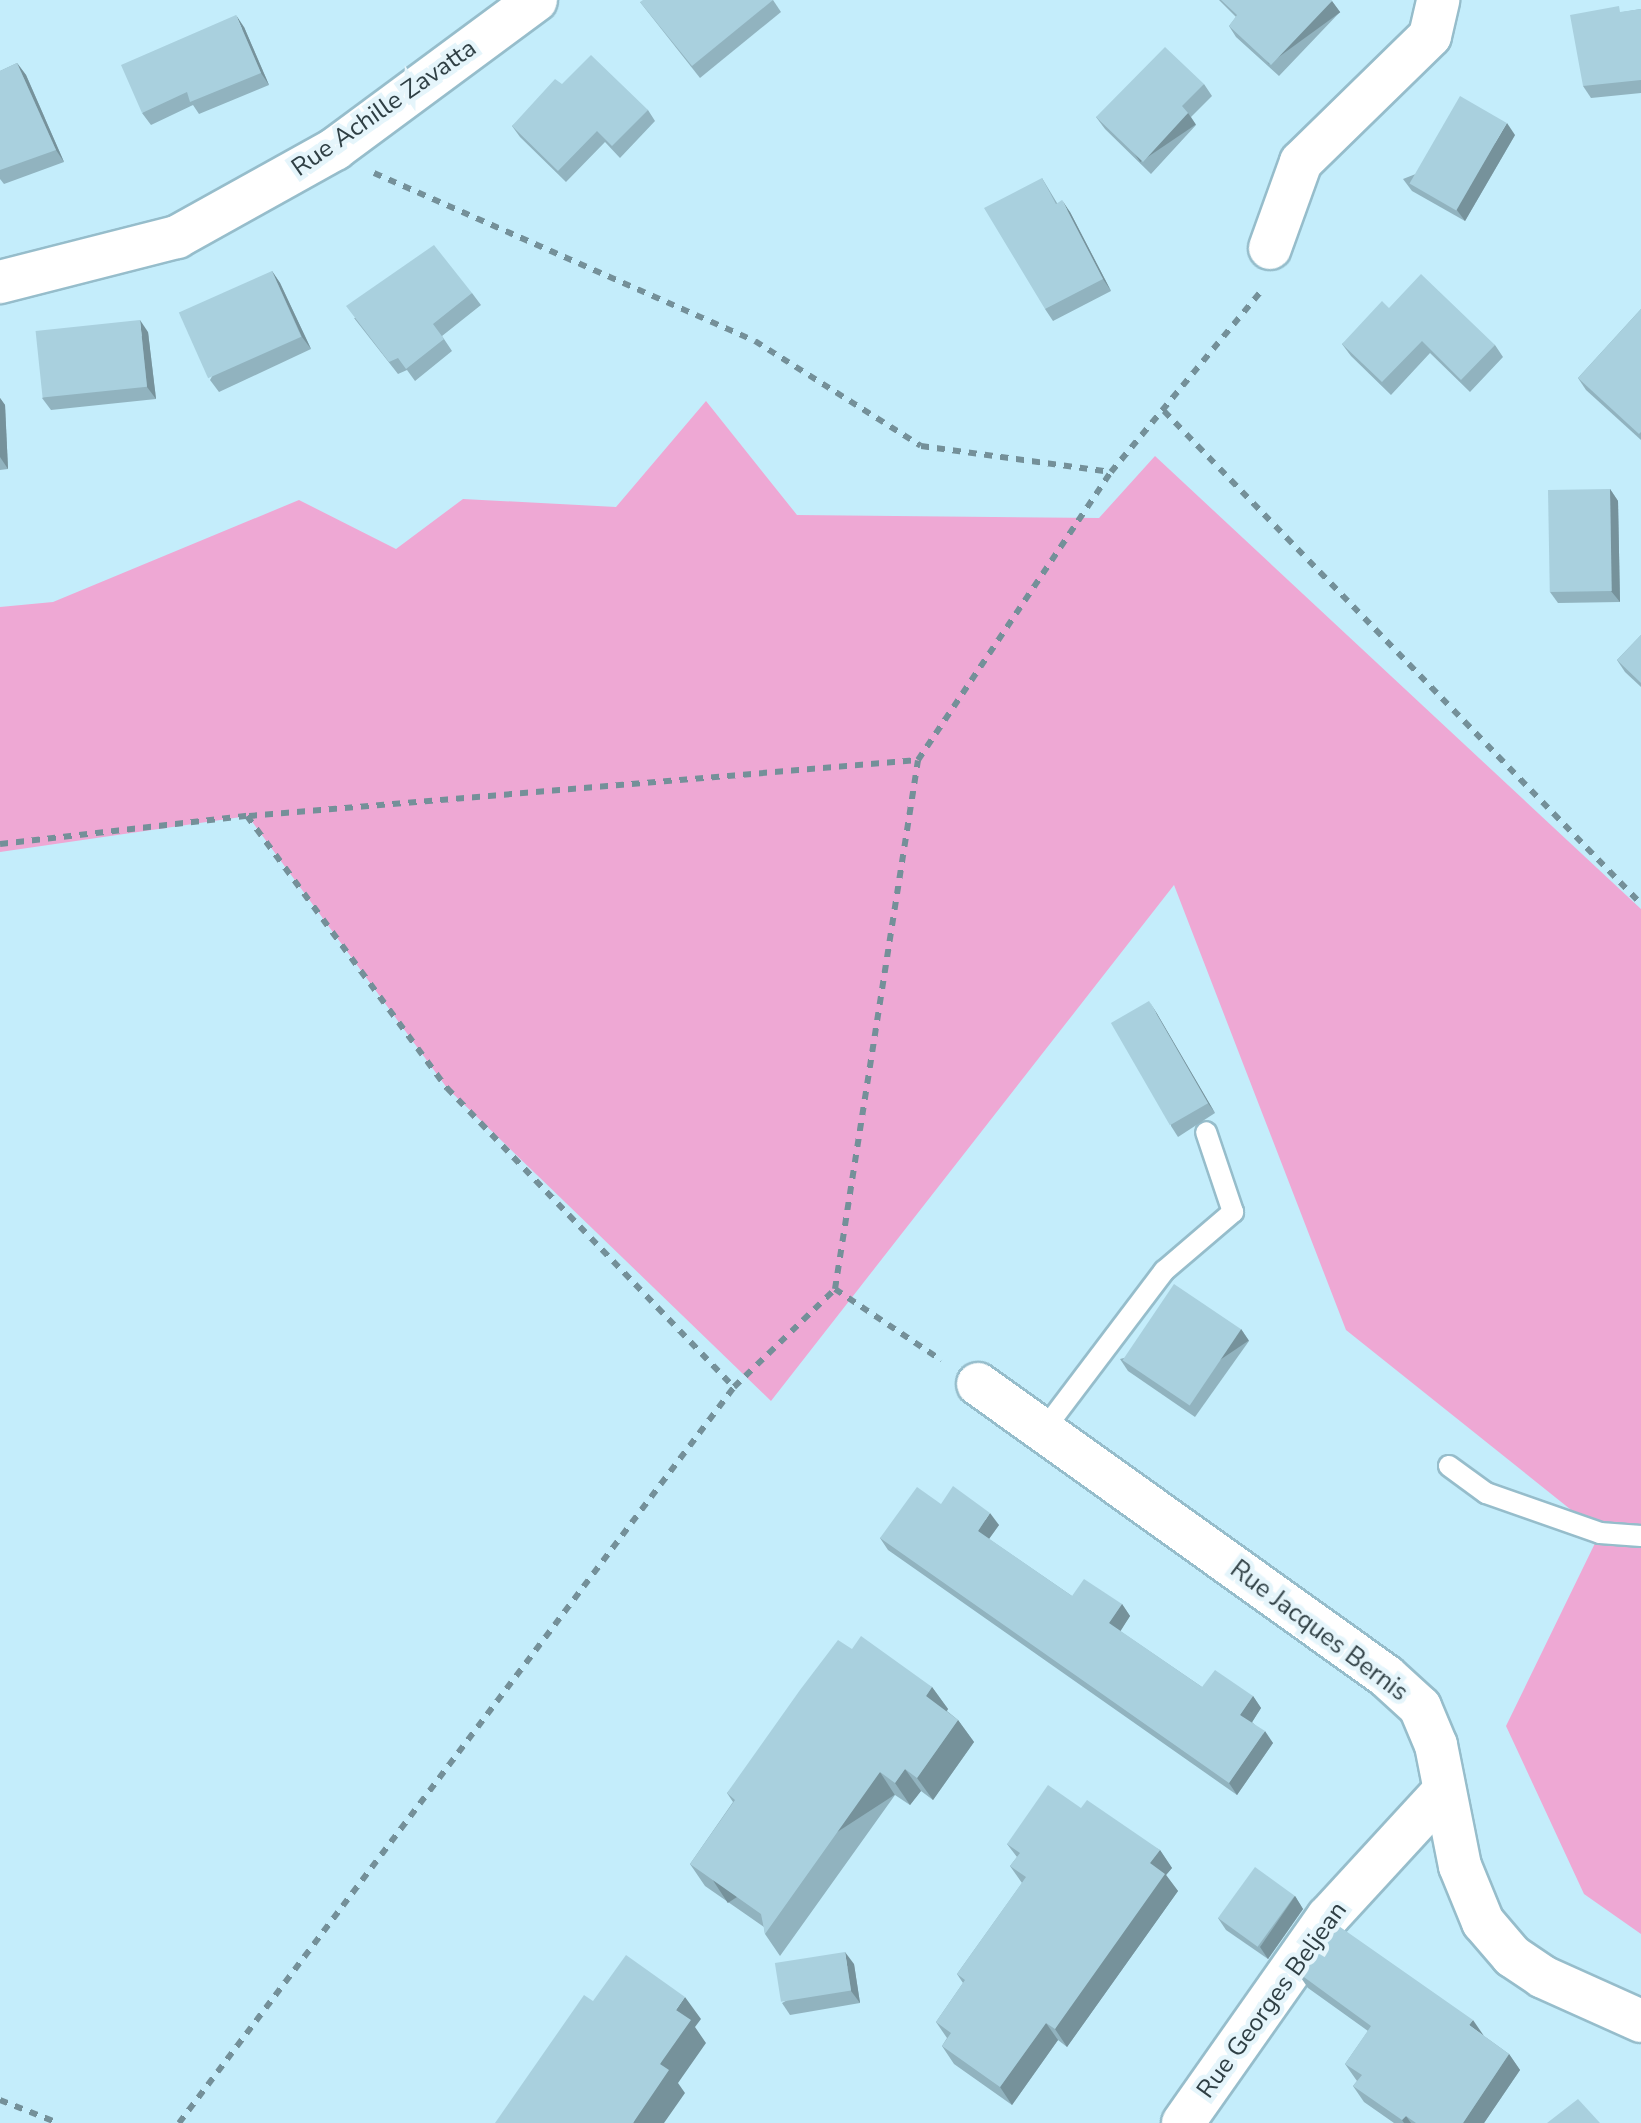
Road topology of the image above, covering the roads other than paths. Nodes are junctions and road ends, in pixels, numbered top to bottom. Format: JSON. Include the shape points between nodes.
{"nodes":[{"id":1,"x":536,"y":0,"type":"edge"},
{"id":2,"x":1438,"y":0,"type":"edge"},
{"id":3,"x":1270,"y":248,"type":"road end"},
{"id":4,"x":0,"y":282,"type":"edge"},
{"id":5,"x":1206,"y":1132,"type":"dead end"},
{"id":6,"x":978,"y":1384,"type":"road end"},
{"id":7,"x":1043,"y":1431,"type":"junction"},
{"id":8,"x":1450,"y":1466,"type":"dead end"},
{"id":9,"x":1641,"y":1536,"type":"edge"},
{"id":10,"x":1444,"y":1791,"type":"junction"},
{"id":11,"x":1641,"y":2021,"type":"edge"},
{"id":12,"x":1182,"y":2123,"type":"edge"}],
"edges":[{"from":1,"to":4,"type":"street","name":"Rue Achille Zavatta","via":[[335,149],[177,237]]},
{"from":2,"to":3,"type":"street","via":[[1430,36],[1301,162]]},
{"from":5,"to":7,"type":"lane","via":[[1232,1212],[1164,1272]]},
{"from":6,"to":7,"type":"street","name":"Rue Jacques Bernis"},
{"from":7,"to":10,"type":"street","name":"Rue Jacques Bernis","via":[[1386,1676],[1420,1708],[1436,1745]]},
{"from":8,"to":9,"type":"lane","via":[[1486,1493],[1600,1533]]},
{"from":10,"to":11,"type":"street","name":"Rue Jacques Bernis","via":[[1460,1866],[1482,1922],[1512,1956],[1543,1976]]},
{"from":10,"to":12,"type":"street","name":"Rue Georges Beljean","via":[[1328,1917]]}]}
